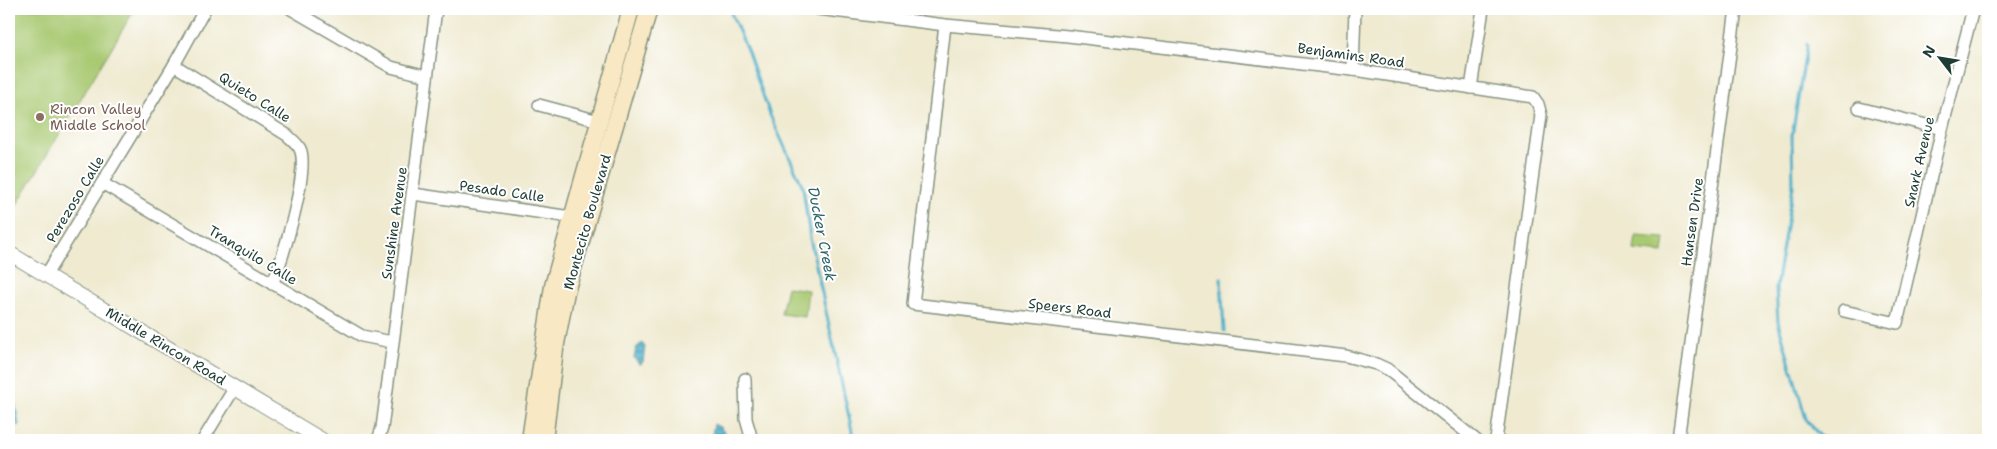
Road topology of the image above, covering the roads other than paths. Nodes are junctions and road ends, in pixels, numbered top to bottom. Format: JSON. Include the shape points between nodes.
{"nodes":[{"id":1,"x":205,"y":9,"type":"edge"},
{"id":2,"x":292,"y":9,"type":"edge"},
{"id":3,"x":436,"y":9,"type":"edge"},
{"id":4,"x":631,"y":9,"type":"edge"},
{"id":5,"x":649,"y":9,"type":"edge"},
{"id":6,"x":818,"y":9,"type":"edge"},
{"id":7,"x":1356,"y":9,"type":"edge"},
{"id":8,"x":1483,"y":9,"type":"edge"},
{"id":9,"x":1736,"y":9,"type":"edge"},
{"id":10,"x":1973,"y":9,"type":"edge"},
{"id":11,"x":945,"y":24,"type":"junction"},
{"id":12,"x":174,"y":65,"type":"junction"},
{"id":13,"x":1354,"y":70,"type":"junction"},
{"id":14,"x":427,"y":76,"type":"junction"},
{"id":15,"x":1471,"y":88,"type":"junction"},
{"id":16,"x":539,"y":105,"type":"dead end"},
{"id":17,"x":1859,"y":108,"type":"dead end"},
{"id":18,"x":600,"y":121,"type":"junction"},
{"id":19,"x":1942,"y":129,"type":"junction"},
{"id":20,"x":102,"y":183,"type":"junction"},
{"id":21,"x":413,"y":194,"type":"junction"},
{"id":22,"x":580,"y":219,"type":"junction"},
{"id":23,"x":9,"y":253,"type":"edge"},
{"id":24,"x":46,"y":275,"type":"junction"},
{"id":25,"x":272,"y":284,"type":"junction"},
{"id":26,"x":1844,"y":311,"type":"dead end"},
{"id":27,"x":392,"y":342,"type":"junction"},
{"id":28,"x":745,"y":379,"type":"dead end"},
{"id":29,"x":234,"y":387,"type":"junction"},
{"id":30,"x":203,"y":440,"type":"edge"},
{"id":31,"x":322,"y":440,"type":"edge"},
{"id":32,"x":378,"y":440,"type":"edge"},
{"id":33,"x":530,"y":440,"type":"edge"},
{"id":34,"x":544,"y":440,"type":"edge"},
{"id":35,"x":752,"y":440,"type":"edge"},
{"id":36,"x":1476,"y":440,"type":"edge"},
{"id":37,"x":1496,"y":440,"type":"edge"},
{"id":38,"x":1678,"y":440,"type":"edge"}],
"edges":[{"from":1,"to":12,"type":"street","name":"Perezoso Calle"},
{"from":2,"to":14,"type":"street","via":[[391,67]]},
{"from":3,"to":14,"type":"street","name":"Sunshine Avenue"},
{"from":4,"to":18,"type":"main road","name":"Montecito Boulevard"},
{"from":5,"to":22,"type":"main road","name":"Montecito Boulevard"},
{"from":6,"to":11,"type":"street","name":"Benjamins Road","via":[[920,16]]},
{"from":7,"to":13,"type":"street"},
{"from":8,"to":15,"type":"street"},
{"from":9,"to":38,"type":"street","name":"Hansen Drive"},
{"from":10,"to":19,"type":"street","name":"Snark Avenue"},
{"from":11,"to":13,"type":"street","name":"Benjamins Road","via":[[1048,33]]},
{"from":11,"to":36,"type":"street","name":"Speers Road","via":[[913,304],[1346,356],[1387,369]]},
{"from":12,"to":20,"type":"street","name":"Perezoso Calle"},
{"from":12,"to":25,"type":"street","name":"Quieto Calle","via":[[287,135],[301,150],[302,165],[294,214],[280,267]]},
{"from":13,"to":15,"type":"street","name":"Benjamins Road"},
{"from":14,"to":21,"type":"street","name":"Sunshine Avenue"},
{"from":15,"to":37,"type":"street","name":"Benjamins Road","via":[[1533,97],[1541,115]]},
{"from":16,"to":18,"type":"street"},
{"from":17,"to":19,"type":"street"},
{"from":18,"to":22,"type":"main road","name":"Montecito Boulevard"},
{"from":19,"to":26,"type":"street","name":"Snark Avenue","via":[[1898,323]]},
{"from":20,"to":24,"type":"street","name":"Perezoso Calle"},
{"from":20,"to":25,"type":"street","name":"Tranquilo Calle"},
{"from":21,"to":22,"type":"street","name":"Pesado Calle"},
{"from":21,"to":27,"type":"street","name":"Sunshine Avenue"},
{"from":22,"to":33,"type":"main road","name":"Montecito Boulevard","via":[[553,286]]},
{"from":22,"to":34,"type":"main road","name":"Montecito Boulevard","via":[[555,349]]},
{"from":23,"to":24,"type":"street","name":"Middle Rincon Road"},
{"from":24,"to":29,"type":"street","name":"Middle Rincon Road"},
{"from":25,"to":27,"type":"street","name":"Tranquilo Calle","via":[[362,336]]},
{"from":27,"to":32,"type":"street","name":"Sunshine Avenue"},
{"from":28,"to":35,"type":"street","via":[[746,419]]},
{"from":29,"to":30,"type":"street"},
{"from":29,"to":31,"type":"street","name":"Middle Rincon Road"}]}
